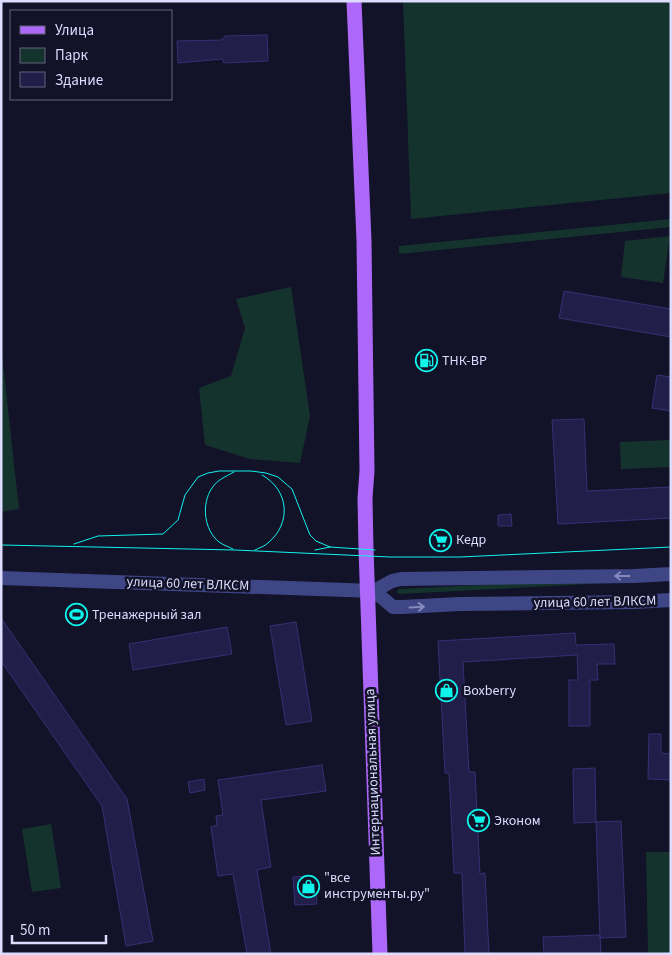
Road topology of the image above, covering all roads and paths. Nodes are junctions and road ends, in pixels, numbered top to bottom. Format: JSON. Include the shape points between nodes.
{"nodes":[{"id":1,"x":354,"y":1,"type":"edge"},
{"id":2,"x":671,"y":574,"type":"edge"},
{"id":3,"x":1,"y":578,"type":"edge"},
{"id":4,"x":371,"y":591,"type":"junction"},
{"id":5,"x":671,"y":600,"type":"edge"},
{"id":6,"x":380,"y":954,"type":"edge"}],
"edges":[{"from":1,"to":4,"type":"main road","name":"Интернациональная улица","via":[[364,241],[365,498]]},
{"from":2,"to":4,"type":"street","name":"улица 60 лет ВЛКСМ","one_way":true,"via":[[401,579]]},
{"from":3,"to":4,"type":"street","name":"улица 60 лет ВЛКСМ"},
{"from":4,"to":5,"type":"street","name":"улица 60 лет ВЛКСМ","one_way":true,"via":[[393,607],[402,608]]},
{"from":4,"to":6,"type":"main road","name":"Интернациональная улица"}]}
